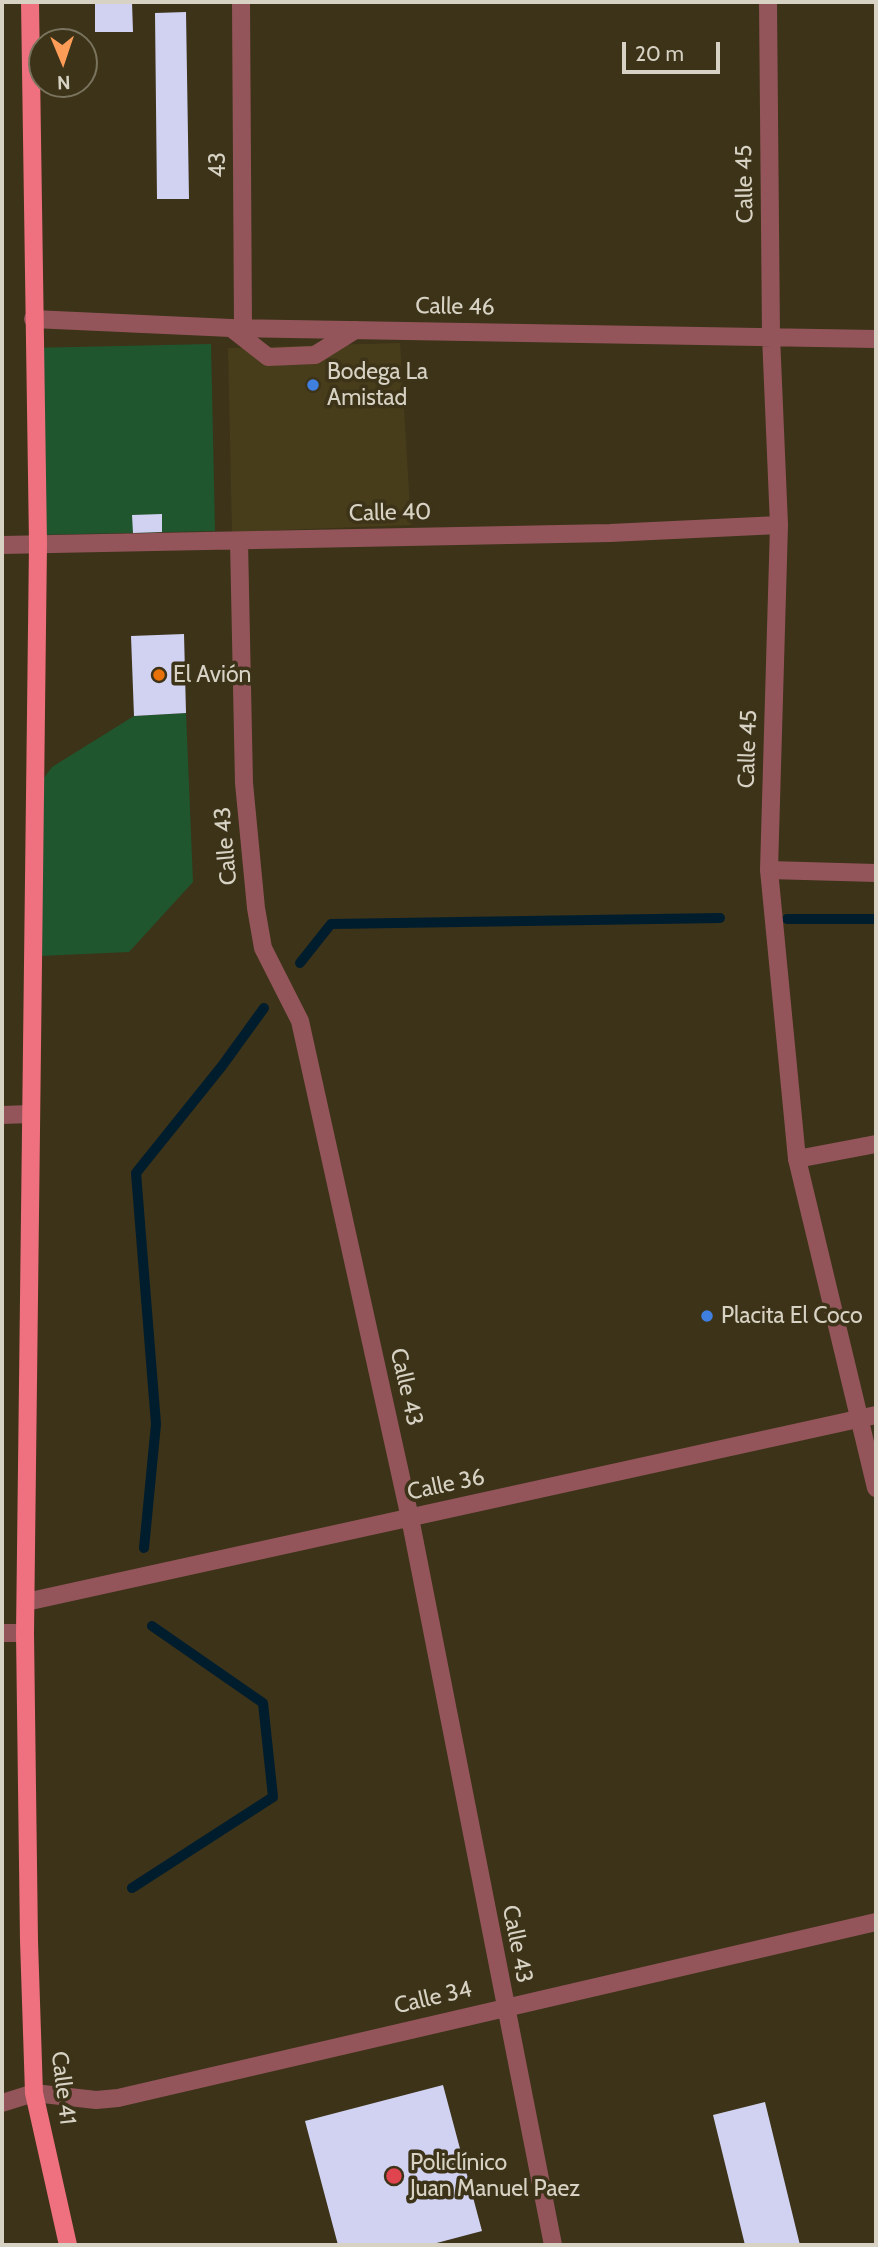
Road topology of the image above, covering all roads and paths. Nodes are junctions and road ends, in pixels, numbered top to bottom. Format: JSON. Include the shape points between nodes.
{"nodes":[{"id":1,"x":30,"y":2,"type":"edge"},
{"id":2,"x":242,"y":2,"type":"edge"},
{"id":3,"x":768,"y":2,"type":"edge"},
{"id":4,"x":33,"y":319,"type":"junction"},
{"id":5,"x":237,"y":328,"type":"junction"},
{"id":6,"x":355,"y":330,"type":"junction"},
{"id":7,"x":771,"y":336,"type":"junction"},
{"id":8,"x":876,"y":339,"type":"edge"},
{"id":9,"x":779,"y":525,"type":"junction"},
{"id":10,"x":239,"y":541,"type":"junction"},
{"id":11,"x":38,"y":544,"type":"junction"},
{"id":12,"x":2,"y":545,"type":"edge"},
{"id":13,"x":769,"y":870,"type":"junction"},
{"id":14,"x":876,"y":873,"type":"edge"},
{"id":15,"x":31,"y":1114,"type":"junction"},
{"id":16,"x":2,"y":1115,"type":"edge"},
{"id":17,"x":876,"y":1143,"type":"edge"},
{"id":18,"x":797,"y":1159,"type":"junction"},
{"id":19,"x":868,"y":1417,"type":"edge"},
{"id":20,"x":876,"y":1488,"type":"edge"},
{"id":21,"x":410,"y":1518,"type":"junction"},
{"id":22,"x":26,"y":1602,"type":"junction"},
{"id":23,"x":2,"y":1633,"type":"edge"},
{"id":24,"x":24,"y":1633,"type":"junction"},
{"id":25,"x":876,"y":1922,"type":"edge"},
{"id":26,"x":505,"y":2007,"type":"junction"},
{"id":27,"x":34,"y":2092,"type":"junction"},
{"id":28,"x":2,"y":2103,"type":"edge"},
{"id":29,"x":68,"y":2245,"type":"edge"},
{"id":30,"x":553,"y":2245,"type":"edge"}],
"edges":[{"from":1,"to":4,"type":"main road","name":"Calle 41"},
{"from":2,"to":5,"type":"street","name":"43"},
{"from":3,"to":7,"type":"street","name":"Calle 45"},
{"from":4,"to":5,"type":"street","name":"Calle 46"},
{"from":4,"to":11,"type":"main road","name":"Calle 41"},
{"from":5,"to":6,"type":"street","name":"Calle 46"},
{"from":5,"to":6,"type":"street","via":[[268,357],[315,355]]},
{"from":6,"to":7,"type":"street","name":"Calle 46"},
{"from":7,"to":8,"type":"street","name":"Calle 46"},
{"from":7,"to":9,"type":"street","name":"Calle 45"},
{"from":9,"to":10,"type":"street","name":"Calle 40"},
{"from":9,"to":13,"type":"street","name":"Calle 45"},
{"from":10,"to":11,"type":"street","name":"Calle 40"},
{"from":10,"to":21,"type":"street","name":"Calle 43","via":[[244,783],[263,948],[300,1021]]},
{"from":11,"to":12,"type":"street","name":"Calle 40"},
{"from":11,"to":15,"type":"main road","name":"Calle 41"},
{"from":13,"to":14,"type":"street"},
{"from":13,"to":18,"type":"street","name":"Calle 45"},
{"from":15,"to":16,"type":"street"},
{"from":15,"to":22,"type":"main road","name":"Calle 41"},
{"from":17,"to":18,"type":"street"},
{"from":18,"to":19,"type":"street","name":"Calle 45"},
{"from":19,"to":20,"type":"street","name":"Calle 45"},
{"from":19,"to":21,"type":"street","name":"Calle 36"},
{"from":21,"to":22,"type":"street","name":"Calle 36"},
{"from":21,"to":26,"type":"street","name":"Calle 43"},
{"from":22,"to":24,"type":"main road","name":"Calle 41"},
{"from":23,"to":24,"type":"street"},
{"from":24,"to":27,"type":"main road","name":"Calle 41"},
{"from":25,"to":26,"type":"street","name":"Calle 34"},
{"from":26,"to":27,"type":"street","name":"Calle 34","via":[[118,2098],[96,2100]]},
{"from":26,"to":30,"type":"street","name":"Calle 43"},
{"from":27,"to":28,"type":"street","name":"Calle 34"},
{"from":27,"to":29,"type":"main road","name":"Calle 41"}]}
